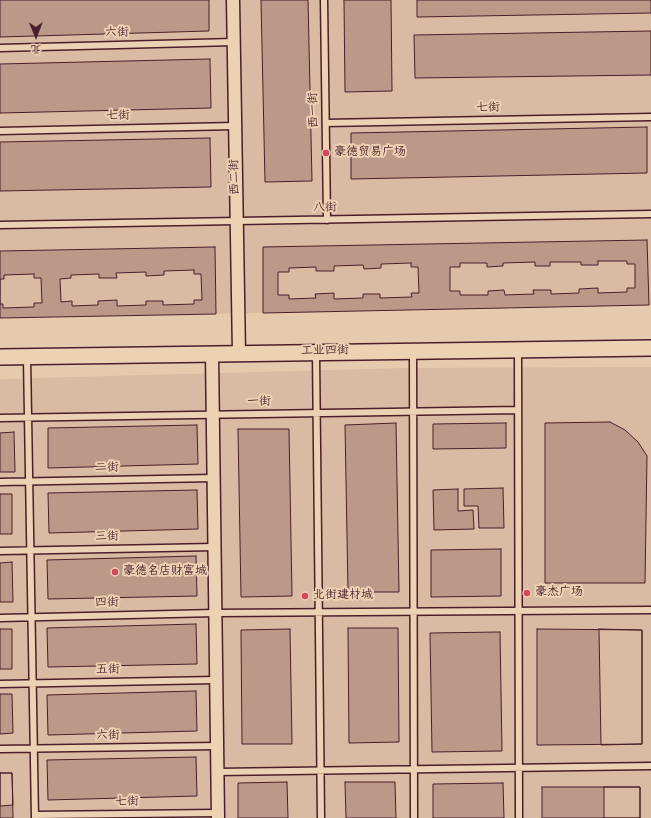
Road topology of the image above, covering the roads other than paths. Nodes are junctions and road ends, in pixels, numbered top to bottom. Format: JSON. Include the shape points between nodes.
{"nodes":[{"id":1,"x":233,"y":0,"type":"edge"},
{"id":2,"x":324,"y":0,"type":"edge"},
{"id":3,"x":234,"y":42,"type":"junction"},
{"id":4,"x":0,"y":48,"type":"edge"},
{"id":5,"x":651,"y":117,"type":"edge"},
{"id":6,"x":326,"y":124,"type":"junction"},
{"id":7,"x":236,"y":126,"type":"junction"},
{"id":8,"x":0,"y":131,"type":"edge"},
{"id":9,"x":651,"y":214,"type":"edge"},
{"id":10,"x":328,"y":220,"type":"junction"},
{"id":11,"x":237,"y":221,"type":"junction"},
{"id":12,"x":0,"y":226,"type":"edge"},
{"id":13,"x":651,"y":348,"type":"edge"},
{"id":14,"x":518,"y":349,"type":"junction"},
{"id":15,"x":413,"y":351,"type":"junction"},
{"id":16,"x":316,"y":352,"type":"junction"},
{"id":17,"x":212,"y":354,"type":"junction"},
{"id":18,"x":240,"y":354,"type":"junction"},
{"id":19,"x":0,"y":357,"type":"edge"},
{"id":20,"x":27,"y":357,"type":"junction"},
{"id":21,"x":518,"y":410,"type":"junction"},
{"id":22,"x":413,"y":412,"type":"junction"},
{"id":23,"x":317,"y":413,"type":"junction"},
{"id":24,"x":213,"y":414,"type":"junction"},
{"id":25,"x":28,"y":417,"type":"junction"},
{"id":26,"x":0,"y":418,"type":"edge"},
{"id":27,"x":214,"y":478,"type":"junction"},
{"id":28,"x":0,"y":482,"type":"edge"},
{"id":29,"x":29,"y":482,"type":"junction"},
{"id":30,"x":215,"y":547,"type":"junction"},
{"id":31,"x":0,"y":551,"type":"edge"},
{"id":32,"x":30,"y":551,"type":"junction"},
{"id":33,"x":651,"y":610,"type":"edge"},
{"id":34,"x":518,"y":611,"type":"junction"},
{"id":35,"x":319,"y":612,"type":"junction"},
{"id":36,"x":414,"y":612,"type":"junction"},
{"id":37,"x":215,"y":613,"type":"junction"},
{"id":38,"x":32,"y":617,"type":"junction"},
{"id":39,"x":0,"y":618,"type":"edge"},
{"id":40,"x":216,"y":680,"type":"junction"},
{"id":41,"x":0,"y":684,"type":"edge"},
{"id":42,"x":33,"y":684,"type":"junction"},
{"id":43,"x":217,"y":746,"type":"junction"},
{"id":44,"x":0,"y":749,"type":"edge"},
{"id":45,"x":34,"y":749,"type":"junction"},
{"id":46,"x":651,"y":766,"type":"edge"},
{"id":47,"x":519,"y":768,"type":"junction"},
{"id":48,"x":414,"y":769,"type":"junction"},
{"id":49,"x":320,"y":771,"type":"junction"},
{"id":50,"x":217,"y":772,"type":"junction"},
{"id":51,"x":35,"y":816,"type":"edge"},
{"id":52,"x":218,"y":816,"type":"edge"},
{"id":53,"x":321,"y":818,"type":"edge"},
{"id":54,"x":414,"y":818,"type":"edge"},
{"id":55,"x":519,"y":818,"type":"edge"}],
"edges":[{"from":1,"to":3,"type":"street","name":"西二街"},
{"from":2,"to":6,"type":"lane","name":"西一街"},
{"from":3,"to":4,"type":"lane","name":"六街"},
{"from":3,"to":7,"type":"street","name":"西二街"},
{"from":5,"to":6,"type":"lane","name":"七街"},
{"from":6,"to":10,"type":"lane","name":"西一街"},
{"from":7,"to":8,"type":"lane","name":"七街"},
{"from":7,"to":11,"type":"street","name":"西二街"},
{"from":9,"to":10,"type":"lane","name":"八街"},
{"from":10,"to":11,"type":"lane","name":"八街"},
{"from":11,"to":12,"type":"lane","name":"八街"},
{"from":11,"to":18,"type":"street","name":"西二街"},
{"from":13,"to":14,"type":"street","name":"工业四街"},
{"from":14,"to":15,"type":"street","name":"工业四街"},
{"from":14,"to":21,"type":"lane"},
{"from":15,"to":16,"type":"street","name":"工业四街"},
{"from":15,"to":22,"type":"lane"},
{"from":16,"to":18,"type":"street","name":"工业四街"},
{"from":16,"to":23,"type":"lane"},
{"from":17,"to":18,"type":"street","name":"工业四街"},
{"from":17,"to":20,"type":"street","name":"工业四街"},
{"from":17,"to":24,"type":"street"},
{"from":19,"to":20,"type":"street","name":"工业四街"},
{"from":20,"to":25,"type":"lane"},
{"from":21,"to":22,"type":"lane","name":"一街"},
{"from":21,"to":34,"type":"lane"},
{"from":22,"to":23,"type":"lane","name":"一街"},
{"from":22,"to":36,"type":"lane"},
{"from":23,"to":24,"type":"lane","name":"一街"},
{"from":23,"to":35,"type":"lane"},
{"from":24,"to":25,"type":"lane","name":"一街"},
{"from":24,"to":27,"type":"street"},
{"from":25,"to":26,"type":"lane","name":"一街"},
{"from":25,"to":29,"type":"lane"},
{"from":27,"to":29,"type":"lane","name":"二街"},
{"from":27,"to":30,"type":"street"},
{"from":28,"to":29,"type":"lane","name":"二街"},
{"from":29,"to":32,"type":"lane"},
{"from":30,"to":32,"type":"lane","name":"三街"},
{"from":30,"to":37,"type":"street"},
{"from":31,"to":32,"type":"lane","name":"三街"},
{"from":32,"to":38,"type":"lane"},
{"from":33,"to":34,"type":"lane","name":"四街"},
{"from":34,"to":36,"type":"lane","name":"四街"},
{"from":34,"to":47,"type":"lane"},
{"from":35,"to":36,"type":"lane","name":"四街"},
{"from":35,"to":37,"type":"lane","name":"四街"},
{"from":35,"to":49,"type":"lane"},
{"from":36,"to":48,"type":"lane"},
{"from":37,"to":38,"type":"lane","name":"四街"},
{"from":37,"to":40,"type":"street"},
{"from":38,"to":39,"type":"lane","name":"四街"},
{"from":38,"to":42,"type":"lane"},
{"from":40,"to":42,"type":"lane","name":"五街"},
{"from":40,"to":43,"type":"street"},
{"from":41,"to":42,"type":"lane","name":"五街"},
{"from":42,"to":45,"type":"lane"},
{"from":43,"to":45,"type":"lane","name":"六街"},
{"from":43,"to":50,"type":"street"},
{"from":44,"to":45,"type":"lane","name":"六街"},
{"from":45,"to":51,"type":"lane"},
{"from":46,"to":47,"type":"lane"},
{"from":47,"to":48,"type":"lane"},
{"from":47,"to":55,"type":"lane"},
{"from":48,"to":49,"type":"lane"},
{"from":48,"to":54,"type":"lane"},
{"from":49,"to":50,"type":"lane"},
{"from":49,"to":53,"type":"lane"},
{"from":50,"to":52,"type":"street"},
{"from":51,"to":52,"type":"lane","name":"七街"}]}
